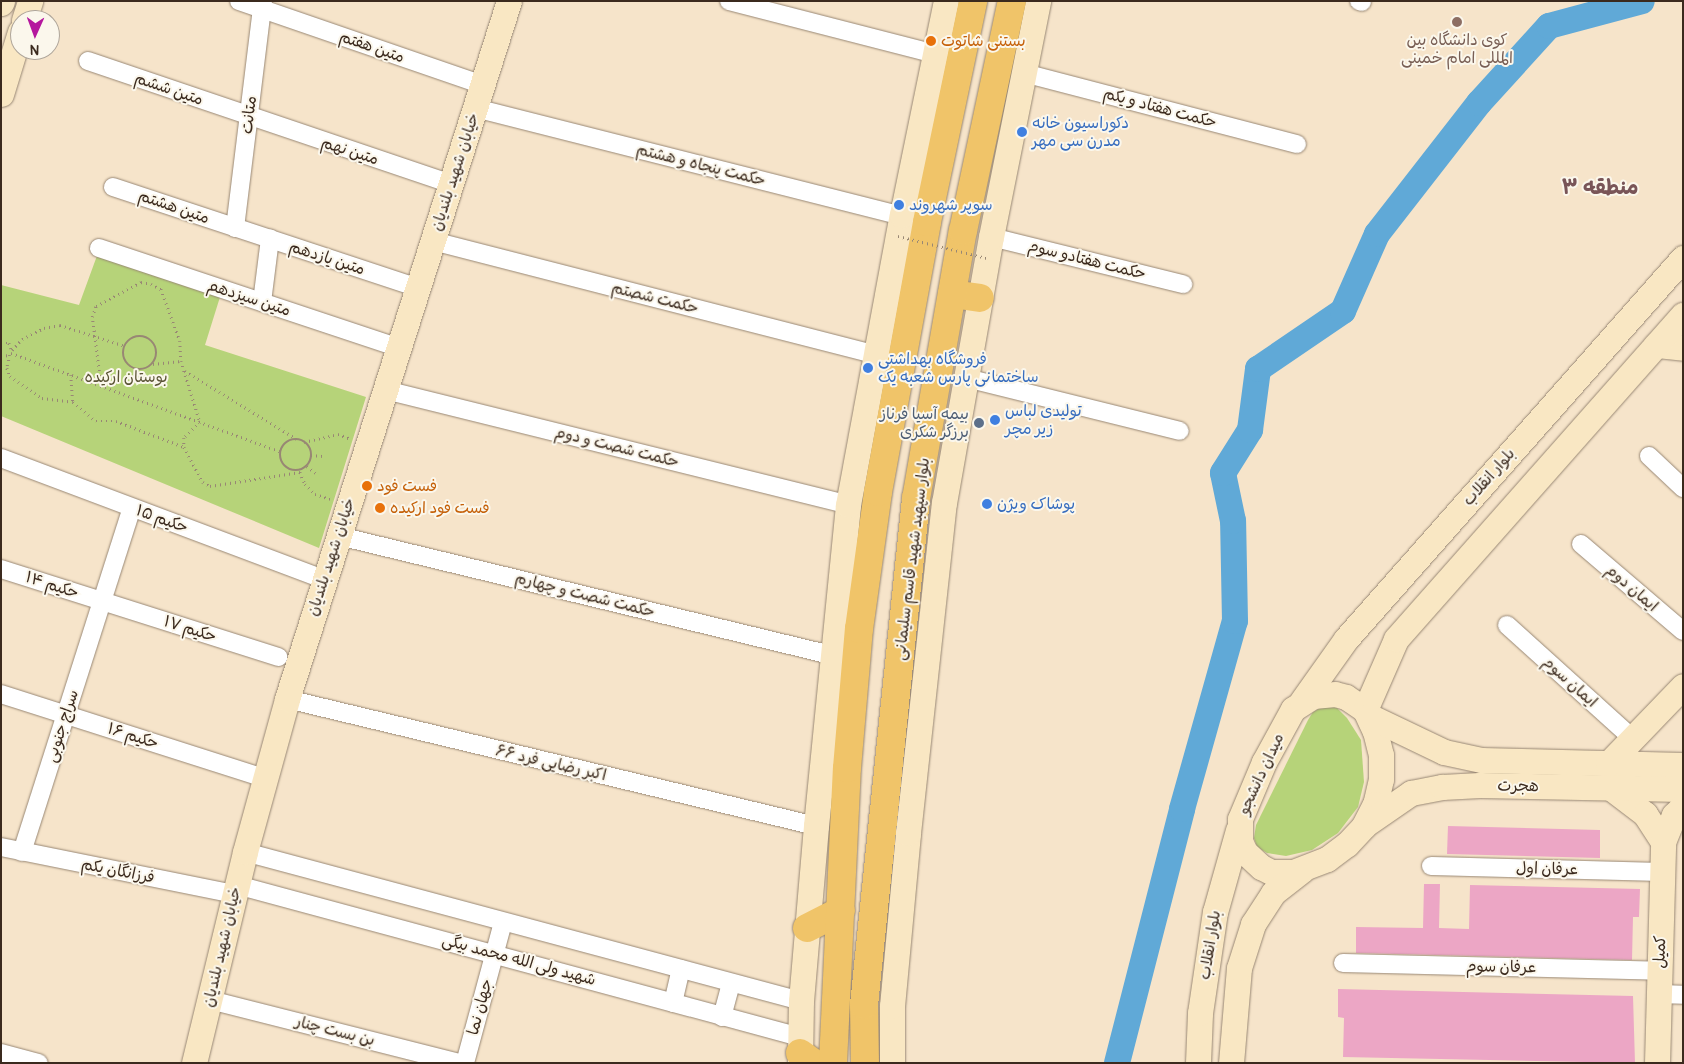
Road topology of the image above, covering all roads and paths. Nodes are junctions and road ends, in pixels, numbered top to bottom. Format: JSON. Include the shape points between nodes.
{"nodes":[{"id":1,"x":239,"y":1,"type":"edge"},
{"id":2,"x":509,"y":1,"type":"edge"},
{"id":3,"x":729,"y":1,"type":"edge"},
{"id":4,"x":946,"y":1,"type":"edge"},
{"id":5,"x":973,"y":1,"type":"edge"},
{"id":6,"x":1012,"y":1,"type":"edge"},
{"id":7,"x":1038,"y":1,"type":"edge"},
{"id":8,"x":262,"y":5,"type":"edge"},
{"id":9,"x":935,"y":54,"type":"junction"},
{"id":10,"x":11,"y":60,"type":"edge"},
{"id":11,"x":88,"y":61,"type":"dead end"},
{"id":12,"x":1024,"y":73,"type":"junction"},
{"id":13,"x":483,"y":84,"type":"junction"},
{"id":14,"x":1,"y":94,"type":"edge"},
{"id":15,"x":475,"y":108,"type":"junction"},
{"id":16,"x":249,"y":118,"type":"junction"},
{"id":17,"x":1297,"y":144,"type":"dead end"},
{"id":18,"x":451,"y":184,"type":"junction"},
{"id":19,"x":113,"y":187,"type":"dead end"},
{"id":20,"x":909,"y":224,"type":"junction"},
{"id":21,"x":236,"y":228,"type":"junction"},
{"id":22,"x":270,"y":240,"type":"junction"},
{"id":23,"x":433,"y":240,"type":"junction"},
{"id":24,"x":100,"y":248,"type":"dead end"},
{"id":25,"x":989,"y":248,"type":"junction"},
{"id":26,"x":1683,"y":258,"type":"edge"},
{"id":27,"x":1183,"y":284,"type":"dead end"},
{"id":28,"x":418,"y":288,"type":"junction"},
{"id":29,"x":952,"y":294,"type":"junction"},
{"id":30,"x":980,"y":298,"type":"junction"},
{"id":31,"x":262,"y":302,"type":"junction"},
{"id":32,"x":1683,"y":315,"type":"edge"},
{"id":33,"x":94,"y":334,"type":"junction"},
{"id":34,"x":1,"y":343,"type":"edge"},
{"id":35,"x":1656,"y":345,"type":"junction"},
{"id":36,"x":125,"y":346,"type":"junction"},
{"id":37,"x":399,"y":348,"type":"junction"},
{"id":38,"x":1683,"y":348,"type":"edge"},
{"id":39,"x":11,"y":352,"type":"junction"},
{"id":40,"x":876,"y":355,"type":"junction"},
{"id":41,"x":1,"y":356,"type":"edge"},
{"id":42,"x":181,"y":361,"type":"junction"},
{"id":43,"x":153,"y":364,"type":"junction"},
{"id":44,"x":184,"y":370,"type":"junction"},
{"id":45,"x":71,"y":375,"type":"junction"},
{"id":46,"x":966,"y":378,"type":"junction"},
{"id":47,"x":101,"y":386,"type":"junction"},
{"id":48,"x":385,"y":390,"type":"junction"},
{"id":49,"x":73,"y":402,"type":"junction"},
{"id":50,"x":200,"y":422,"type":"junction"},
{"id":51,"x":1180,"y":431,"type":"dead end"},
{"id":52,"x":297,"y":439,"type":"junction"},
{"id":53,"x":304,"y":442,"type":"junction"},
{"id":54,"x":368,"y":444,"type":"junction"},
{"id":55,"x":184,"y":447,"type":"junction"},
{"id":56,"x":281,"y":452,"type":"junction"},
{"id":57,"x":311,"y":455,"type":"junction"},
{"id":58,"x":322,"y":456,"type":"dead end"},
{"id":59,"x":1650,"y":456,"type":"dead end"},
{"id":60,"x":1,"y":458,"type":"edge"},
{"id":61,"x":307,"y":466,"type":"junction"},
{"id":62,"x":300,"y":472,"type":"junction"},
{"id":63,"x":316,"y":473,"type":"dead end"},
{"id":64,"x":1683,"y":488,"type":"edge"},
{"id":65,"x":848,"y":505,"type":"junction"},
{"id":66,"x":348,"y":506,"type":"junction"},
{"id":67,"x":132,"y":508,"type":"junction"},
{"id":68,"x":339,"y":536,"type":"junction"},
{"id":69,"x":1581,"y":544,"type":"dead end"},
{"id":70,"x":1,"y":570,"type":"edge"},
{"id":71,"x":323,"y":579,"type":"junction"},
{"id":72,"x":102,"y":601,"type":"junction"},
{"id":73,"x":1508,"y":625,"type":"dead end"},
{"id":74,"x":859,"y":630,"type":"junction"},
{"id":75,"x":902,"y":631,"type":"junction"},
{"id":76,"x":1683,"y":631,"type":"edge"},
{"id":77,"x":830,"y":655,"type":"junction"},
{"id":78,"x":278,"y":657,"type":"dead end"},
{"id":79,"x":856,"y":668,"type":"junction"},
{"id":80,"x":898,"y":673,"type":"junction"},
{"id":81,"x":1683,"y":686,"type":"edge"},
{"id":82,"x":1,"y":694,"type":"edge"},
{"id":83,"x":287,"y":699,"type":"junction"},
{"id":84,"x":1302,"y":701,"type":"junction"},
{"id":85,"x":1367,"y":713,"type":"junction"},
{"id":86,"x":66,"y":714,"type":"junction"},
{"id":87,"x":1633,"y":739,"type":"junction"},
{"id":88,"x":1683,"y":764,"type":"edge"},
{"id":89,"x":1609,"y":776,"type":"junction"},
{"id":90,"x":265,"y":778,"type":"junction"},
{"id":91,"x":1683,"y":790,"type":"edge"},
{"id":92,"x":1683,"y":806,"type":"edge"},
{"id":93,"x":816,"y":826,"type":"junction"},
{"id":94,"x":1364,"y":826,"type":"junction"},
{"id":95,"x":1238,"y":830,"type":"junction"},
{"id":96,"x":1663,"y":842,"type":"junction"},
{"id":97,"x":1,"y":848,"type":"edge"},
{"id":98,"x":22,"y":852,"type":"junction"},
{"id":99,"x":245,"y":852,"type":"junction"},
{"id":100,"x":1431,"y":866,"type":"dead end"},
{"id":101,"x":1304,"y":868,"type":"junction"},
{"id":102,"x":1662,"y":872,"type":"junction"},
{"id":103,"x":236,"y":889,"type":"junction"},
{"id":104,"x":841,"y":911,"type":"junction"},
{"id":105,"x":503,"y":922,"type":"junction"},
{"id":106,"x":807,"y":928,"type":"junction"},
{"id":107,"x":495,"y":953,"type":"junction"},
{"id":108,"x":1343,"y":963,"type":"dead end"},
{"id":109,"x":681,"y":969,"type":"junction"},
{"id":110,"x":731,"y":982,"type":"junction"},
{"id":111,"x":1667,"y":987,"type":"edge"},
{"id":112,"x":210,"y":1000,"type":"junction"},
{"id":113,"x":801,"y":1001,"type":"junction"},
{"id":114,"x":673,"y":1003,"type":"junction"},
{"id":115,"x":722,"y":1017,"type":"junction"},
{"id":116,"x":1,"y":1053,"type":"edge"},
{"id":117,"x":804,"y":1054,"type":"edge"},
{"id":118,"x":39,"y":1063,"type":"edge"},
{"id":119,"x":194,"y":1063,"type":"edge"},
{"id":120,"x":459,"y":1063,"type":"edge"},
{"id":121,"x":465,"y":1063,"type":"edge"},
{"id":122,"x":833,"y":1063,"type":"edge"},
{"id":123,"x":864,"y":1063,"type":"edge"},
{"id":124,"x":892,"y":1063,"type":"edge"},
{"id":125,"x":1198,"y":1063,"type":"edge"},
{"id":126,"x":1231,"y":1063,"type":"edge"},
{"id":127,"x":1658,"y":1063,"type":"edge"}],
"edges":[{"from":1,"to":8,"type":"street","name":"متین هفتم"},
{"from":2,"to":13,"type":"street","name":"خیابان شهید بلندیان"},
{"from":3,"to":9,"type":"street"},
{"from":4,"to":9,"type":"street"},
{"from":5,"to":20,"type":"main road"},
{"from":6,"to":29,"type":"main road","name":"بلوار سپهبد شهید قاسم سلیمانی"},
{"from":7,"to":12,"type":"street"},
{"from":8,"to":13,"type":"street","name":"متین هفتم"},
{"from":8,"to":16,"type":"street","name":"متانت"},
{"from":9,"to":20,"type":"street"},
{"from":10,"to":14,"type":"street"},
{"from":11,"to":16,"type":"street","name":"متین ششم"},
{"from":12,"to":17,"type":"street","name":"حکمت هفتاد و یکم"},
{"from":12,"to":25,"type":"street"},
{"from":13,"to":15,"type":"street","name":"خیابان شهید بلندیان"},
{"from":15,"to":18,"type":"street","name":"خیابان شهید بلندیان"},
{"from":15,"to":20,"type":"street","name":"حکمت پنجاه و هشتم"},
{"from":16,"to":18,"type":"street","name":"متین نهم"},
{"from":16,"to":21,"type":"street","name":"متانت"},
{"from":18,"to":23,"type":"street","name":"خیابان شهید بلندیان"},
{"from":19,"to":21,"type":"street","name":"متین هشتم"},
{"from":20,"to":25,"type":"path","bridge":true},
{"from":20,"to":40,"type":"street"},
{"from":20,"to":74,"type":"main road"},
{"from":21,"to":22,"type":"street","name":"متین یازدهم"},
{"from":22,"to":28,"type":"street","name":"متین یازدهم"},
{"from":22,"to":31,"type":"street"},
{"from":23,"to":28,"type":"street","name":"خیابان شهید بلندیان"},
{"from":23,"to":40,"type":"street","name":"حکمت شصتم"},
{"from":24,"to":31,"type":"street","name":"متین سیزدهم"},
{"from":25,"to":27,"type":"street","name":"حکمت هفتادو سوم"},
{"from":25,"to":30,"type":"street"},
{"from":26,"to":84,"type":"street","name":"بلوار انقلاب","via":[[1346,639]]},
{"from":28,"to":37,"type":"street","name":"خیابان شهید بلندیان"},
{"from":29,"to":30,"type":"main road"},
{"from":29,"to":75,"type":"main road","name":"بلوار سپهبد شهید قاسم سلیمانی","via":[[916,499]]},
{"from":30,"to":46,"type":"street"},
{"from":31,"to":37,"type":"street","name":"متین سیزدهم"},
{"from":32,"to":35,"type":"street"},
{"from":33,"to":36,"type":"path"},
{"from":33,"to":39,"type":"path","via":[[52,326],[22,339]]},
{"from":33,"to":42,"type":"path","via":[[92,317],[96,306],[141,282],[152,284],[161,289],[175,323]]},
{"from":33,"to":47,"type":"path"},
{"from":34,"to":39,"type":"path","via":[[9,343]]},
{"from":35,"to":38,"type":"street"},
{"from":35,"to":85,"type":"street","via":[[1396,639]]},
{"from":36,"to":43,"type":"path","via":[[124,356],[133,368],[143,369]]},
{"from":36,"to":43,"type":"path","via":[[138,336],[149,338],[156,348]]},
{"from":37,"to":48,"type":"street","name":"خیابان شهید بلندیان"},
{"from":39,"to":41,"type":"path"},
{"from":39,"to":45,"type":"path"},
{"from":39,"to":49,"type":"path","via":[[7,368],[17,384],[42,398]]},
{"from":40,"to":65,"type":"street"},
{"from":42,"to":43,"type":"path"},
{"from":42,"to":44,"type":"path"},
{"from":44,"to":50,"type":"path"},
{"from":44,"to":52,"type":"path"},
{"from":45,"to":47,"type":"path"},
{"from":45,"to":49,"type":"path"},
{"from":46,"to":51,"type":"street"},
{"from":46,"to":124,"type":"street","via":[[944,503],[928,632],[892,1006]]},
{"from":47,"to":50,"type":"path"},
{"from":48,"to":54,"type":"street","name":"خیابان شهید بلندیان"},
{"from":48,"to":65,"type":"street","name":"حکمت شصت و دوم"},
{"from":49,"to":55,"type":"path","via":[[96,421],[116,422]]},
{"from":50,"to":55,"type":"path","via":[[184,438]]},
{"from":50,"to":56,"type":"path"},
{"from":52,"to":53,"type":"path"},
{"from":52,"to":56,"type":"path","via":[[289,440]]},
{"from":53,"to":54,"type":"path","via":[[338,434]]},
{"from":53,"to":57,"type":"path"},
{"from":54,"to":66,"type":"street","name":"خیابان شهید بلندیان"},
{"from":55,"to":62,"type":"path","via":[[197,474],[210,486]]},
{"from":56,"to":62,"type":"path","via":[[284,466],[291,472]]},
{"from":57,"to":58,"type":"path"},
{"from":57,"to":61,"type":"path"},
{"from":59,"to":64,"type":"street"},
{"from":60,"to":67,"type":"street","name":"حکیم ۱۵"},
{"from":61,"to":62,"type":"path"},
{"from":61,"to":63,"type":"path"},
{"from":62,"to":66,"type":"path","via":[[305,484],[315,494]]},
{"from":65,"to":77,"type":"street"},
{"from":66,"to":68,"type":"street","name":"خیابان شهید بلندیان"},
{"from":67,"to":71,"type":"street","name":"حکیم ۱۵"},
{"from":67,"to":72,"type":"street","name":"سراج جنوبی"},
{"from":68,"to":71,"type":"street","name":"خیابان شهید بلندیان"},
{"from":68,"to":77,"type":"street","name":"حکمت شصت و چهارم"},
{"from":69,"to":76,"type":"street","name":"ایمان دوم"},
{"from":70,"to":72,"type":"street","name":"حکیم ۱۴"},
{"from":71,"to":83,"type":"street","name":"خیابان شهید بلندیان"},
{"from":72,"to":78,"type":"street","name":"حکیم ۱۷"},
{"from":72,"to":86,"type":"street","name":"سراج جنوبی"},
{"from":73,"to":87,"type":"street","name":"ایمان سوم"},
{"from":74,"to":75,"type":"main road","via":[[868,638],[880,641],[892,639]]},
{"from":74,"to":79,"type":"main road"},
{"from":75,"to":80,"type":"main road","name":"بلوار سپهبد شهید قاسم سلیمانی"},
{"from":77,"to":93,"type":"street"},
{"from":79,"to":80,"type":"main road","via":[[878,662]]},
{"from":79,"to":104,"type":"main road","via":[[847,768]]},
{"from":80,"to":123,"type":"main road","name":"بلوار سپهبد شهید قاسم سلیمانی","via":[[864,1005]]},
{"from":81,"to":87,"type":"street"},
{"from":82,"to":86,"type":"street","name":"حکیم ۱۶"},
{"from":83,"to":90,"type":"street","name":"خیابان شهید بلندیان"},
{"from":83,"to":93,"type":"street","name":"۶۶ اکبر رضایی فرد"},
{"from":84,"to":85,"type":"street","via":[[1313,696],[1335,694],[1346,697]]},
{"from":84,"to":95,"type":"street","name":"میدان دانشجو","via":[[1294,709],[1264,762]]},
{"from":85,"to":89,"type":"street","name":"هجرت","via":[[1444,752],[1481,760]]},
{"from":85,"to":94,"type":"street","name":"میدان دانشجو","via":[[1381,755],[1381,779],[1375,804]]},
{"from":86,"to":90,"type":"street","name":"حکیم ۱۶"},
{"from":86,"to":98,"type":"street","name":"سراج جنوبی"},
{"from":87,"to":89,"type":"street"},
{"from":88,"to":89,"type":"street","name":"هجرت"},
{"from":89,"to":91,"type":"street","name":"هجرت"},
{"from":89,"to":94,"type":"street","name":"هجرت","via":[[1442,787],[1410,793]]},
{"from":89,"to":96,"type":"street","via":[[1645,814]]},
{"from":90,"to":99,"type":"street","name":"خیابان شهید بلندیان"},
{"from":92,"to":96,"type":"street","via":[[1674,815]]},
{"from":93,"to":106,"type":"street"},
{"from":94,"to":101,"type":"street","name":"میدان دانشجو","via":[[1327,859]]},
{"from":95,"to":101,"type":"street","name":"میدان دانشجو","via":[[1245,852],[1261,867],[1282,874]]},
{"from":95,"to":125,"type":"street","name":"بلوار انقلاب","via":[[1213,920],[1201,1004]]},
{"from":96,"to":102,"type":"street","name":"کمیل"},
{"from":97,"to":98,"type":"street","name":"فرزانگان یکم"},
{"from":98,"to":103,"type":"street","name":"فرزانگان یکم"},
{"from":99,"to":103,"type":"street","name":"خیابان شهید بلندیان"},
{"from":99,"to":105,"type":"street","name":"شهید ولی الله محمد بیگی"},
{"from":100,"to":102,"type":"street","name":"عرفان اول"},
{"from":101,"to":126,"type":"street","name":"بلوار انقلاب","via":[[1274,893],[1253,924],[1239,968]]},
{"from":102,"to":111,"type":"street","name":"کمیل"},
{"from":103,"to":107,"type":"street","name":"شهید ولی الله محمد بیگی"},
{"from":103,"to":112,"type":"street","name":"خیابان شهید بلندیان"},
{"from":104,"to":106,"type":"main road"},
{"from":104,"to":122,"type":"main road"},
{"from":105,"to":107,"type":"street","name":"جهان نما"},
{"from":105,"to":109,"type":"street","name":"شهید ولی الله محمد بیگی"},
{"from":106,"to":113,"type":"street"},
{"from":107,"to":114,"type":"street","name":"شهید ولی الله محمد بیگی"},
{"from":107,"to":121,"type":"street","name":"جهان نما"},
{"from":108,"to":111,"type":"street","name":"عرفان سوم"},
{"from":109,"to":110,"type":"street","name":"شهید ولی الله محمد بیگی"},
{"from":109,"to":114,"type":"street"},
{"from":110,"to":113,"type":"street","name":"شهید ولی الله محمد بیگی"},
{"from":110,"to":115,"type":"street"},
{"from":111,"to":127,"type":"street","name":"کمیل"},
{"from":112,"to":119,"type":"street","name":"خیابان شهید بلندیان"},
{"from":112,"to":120,"type":"street","name":"بن بست چنار"},
{"from":113,"to":117,"type":"street"},
{"from":114,"to":115,"type":"street","name":"شهید ولی الله محمد بیگی"},
{"from":115,"to":117,"type":"street","name":"شهید ولی الله محمد بیگی"},
{"from":116,"to":118,"type":"street"}]}
